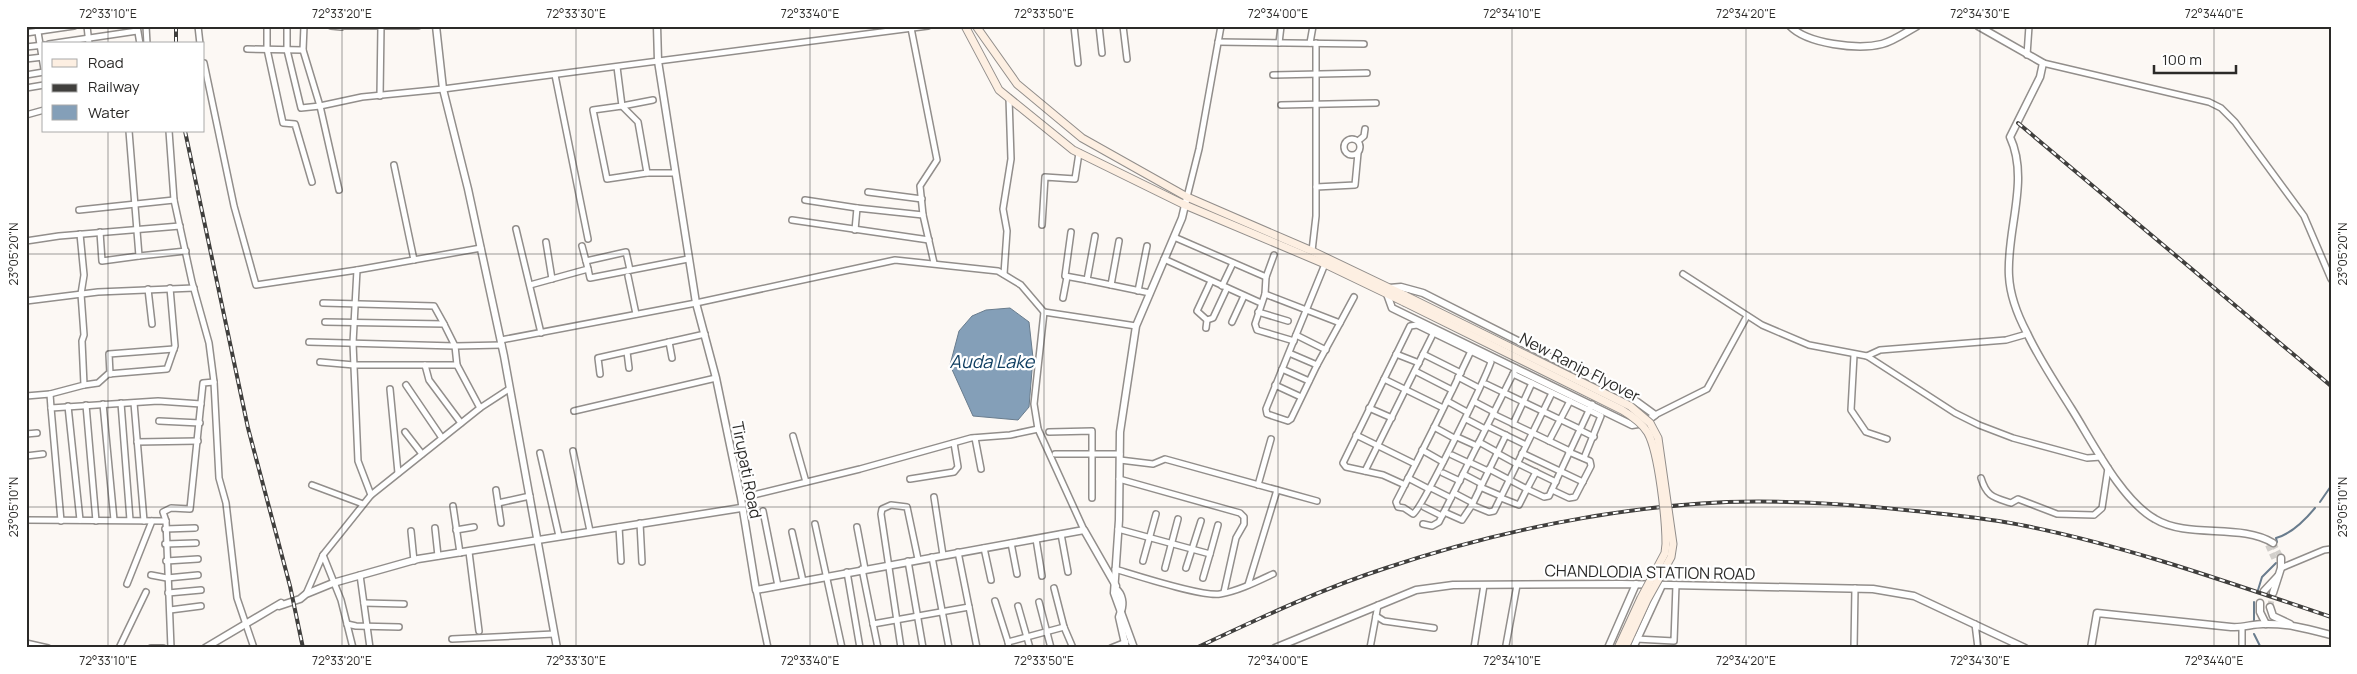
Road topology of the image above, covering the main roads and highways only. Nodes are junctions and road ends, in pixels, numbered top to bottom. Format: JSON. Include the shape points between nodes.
{"nodes":[{"id":1,"x":965,"y":26,"type":"edge"},
{"id":2,"x":976,"y":26,"type":"edge"},
{"id":3,"x":1186,"y":201,"type":"junction"},
{"id":4,"x":1388,"y":291,"type":"junction"},
{"id":5,"x":1405,"y":299,"type":"junction"},
{"id":6,"x":1618,"y":648,"type":"edge"},
{"id":7,"x":1626,"y":648,"type":"edge"}],
"edges":[{"from":1,"to":3,"type":"main road","via":[[999,90],[1009,98],[1079,153]]},
{"from":2,"to":3,"type":"main road","via":[[1017,84],[1082,138]]},
{"from":3,"to":4,"type":"main road"},
{"from":3,"to":4,"type":"main road","via":[[1312,252]]},
{"from":4,"to":5,"type":"main road","name":"New Ranip Flyover"},
{"from":5,"to":6,"type":"main road","name":"New Ranip Flyover","bridge":true,"via":[[1622,410],[1646,431],[1655,454],[1665,553]]},
{"from":5,"to":7,"type":"main road","name":"New Ranip Flyover","bridge":true,"via":[[1625,404],[1641,414],[1654,429],[1662,455],[1672,552]]}]}
